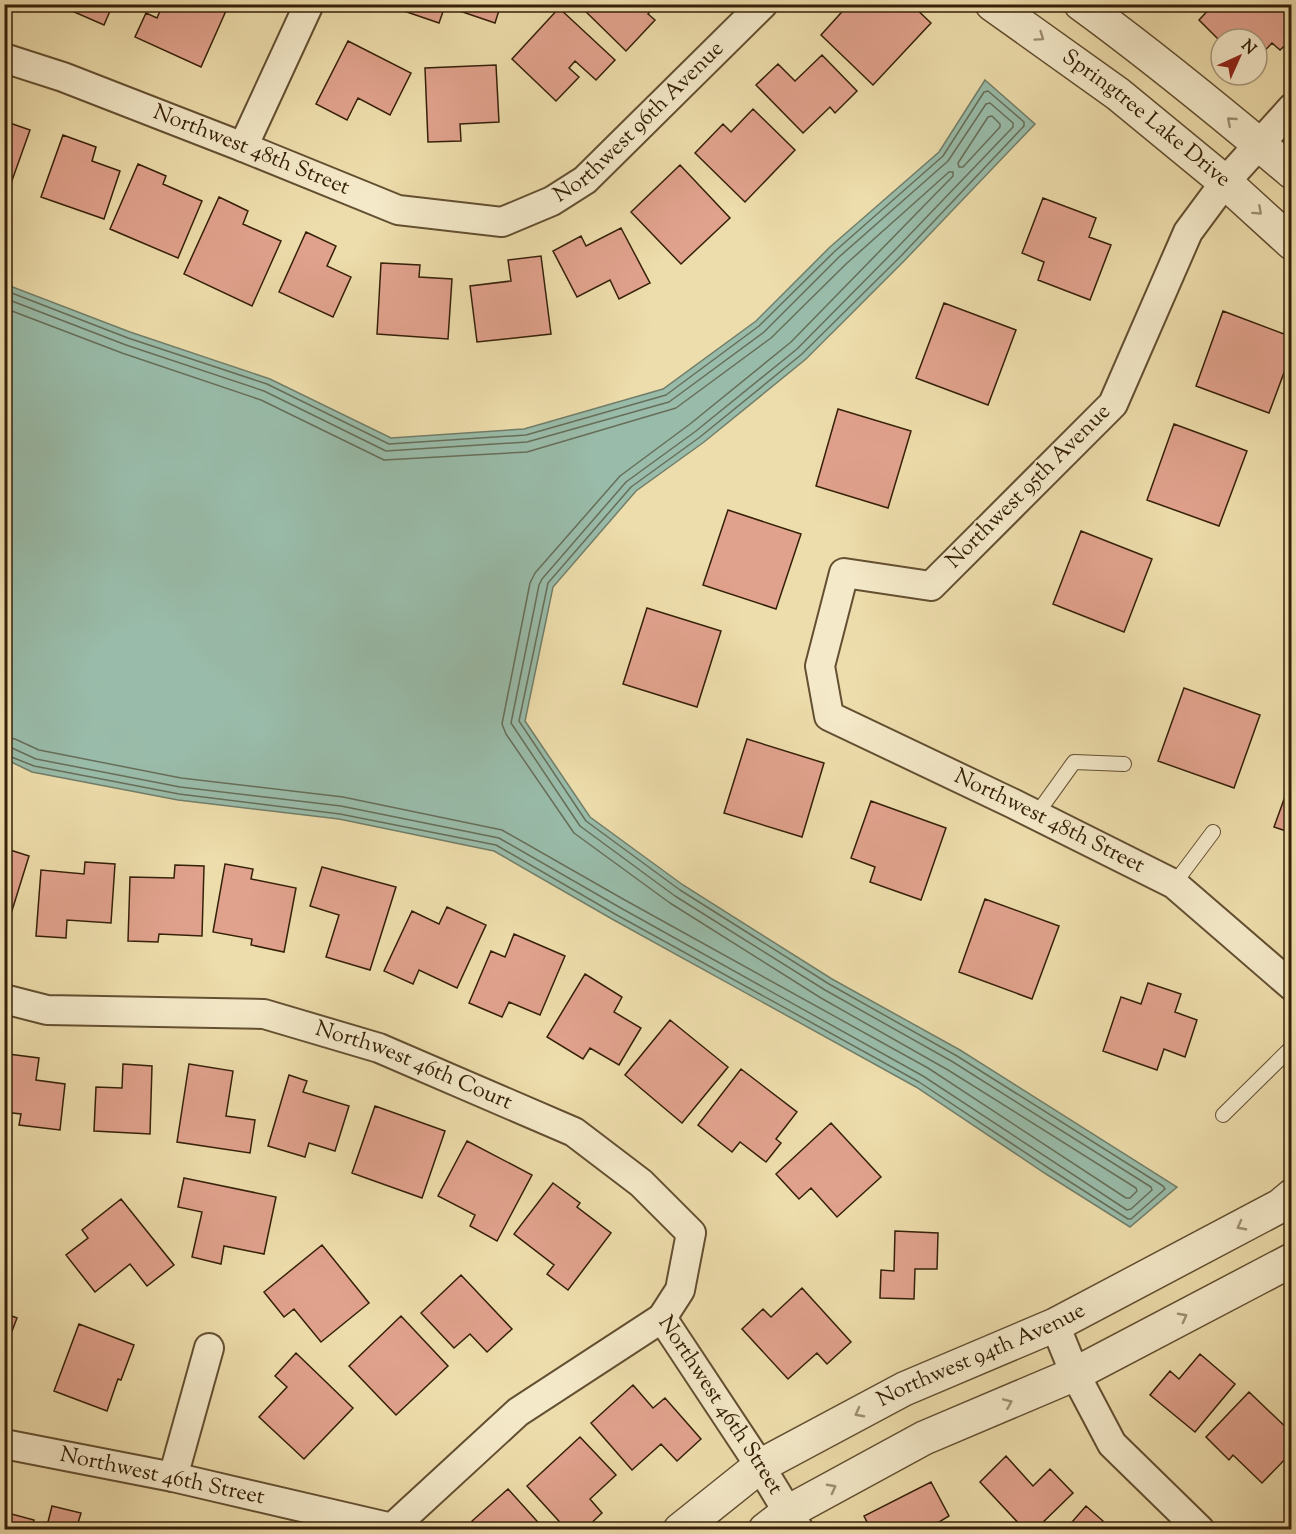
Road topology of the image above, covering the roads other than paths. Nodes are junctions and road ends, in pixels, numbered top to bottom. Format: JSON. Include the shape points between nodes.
{"nodes":[{"id":1,"x":309,"y":4,"type":"edge"},
{"id":2,"x":763,"y":4,"type":"edge"},
{"id":3,"x":992,"y":4,"type":"edge"},
{"id":4,"x":1081,"y":4,"type":"edge"},
{"id":5,"x":4,"y":58,"type":"edge"},
{"id":6,"x":1292,"y":108,"type":"edge"},
{"id":7,"x":1258,"y":144,"type":"junction"},
{"id":8,"x":243,"y":147,"type":"junction"},
{"id":9,"x":1292,"y":172,"type":"edge"},
{"id":10,"x":1226,"y":182,"type":"junction"},
{"id":11,"x":502,"y":222,"type":"joint"},
{"id":12,"x":1292,"y":243,"type":"edge"},
{"id":13,"x":819,"y":666,"type":"joint"},
{"id":14,"x":1124,"y":764,"type":"dead end"},
{"id":15,"x":1036,"y":815,"type":"junction"},
{"id":16,"x":1213,"y":832,"type":"dead end"},
{"id":17,"x":1173,"y":884,"type":"junction"},
{"id":18,"x":1292,"y":986,"type":"edge"},
{"id":19,"x":4,"y":999,"type":"edge"},
{"id":20,"x":1292,"y":1047,"type":"edge"},
{"id":21,"x":1223,"y":1115,"type":"dead end"},
{"id":22,"x":1292,"y":1196,"type":"edge"},
{"id":23,"x":1292,"y":1260,"type":"edge"},
{"id":24,"x":662,"y":1318,"type":"junction"},
{"id":25,"x":1055,"y":1325,"type":"junction"},
{"id":26,"x":208,"y":1348,"type":"dead end"},
{"id":27,"x":1075,"y":1374,"type":"junction"},
{"id":28,"x":4,"y":1444,"type":"edge"},
{"id":29,"x":760,"y":1466,"type":"junction"},
{"id":30,"x":173,"y":1477,"type":"junction"},
{"id":31,"x":784,"y":1524,"type":"edge"},
{"id":32,"x":680,"y":1530,"type":"edge"},
{"id":33,"x":1200,"y":1530,"type":"edge"}],
"edges":[{"from":1,"to":8,"type":"street"},
{"from":2,"to":11,"type":"street","name":"Northwest 96th Avenue","via":[[585,180],[552,201]]},
{"from":3,"to":10,"type":"street","name":"Springtree Lake Drive","one_way":true,"via":[[1081,66]]},
{"from":7,"to":4,"type":"street","one_way":true},
{"from":5,"to":8,"type":"street","name":"Northwest 48th Street"},
{"from":6,"to":7,"type":"street","name":"Northwest 95th Avenue"},
{"from":7,"to":9,"type":"street"},
{"from":7,"to":10,"type":"street","name":"Northwest 95th Avenue"},
{"from":8,"to":11,"type":"street","name":"Northwest 48th Street","via":[[398,210]]},
{"from":10,"to":12,"type":"street","name":"Springtree Lake Drive","one_way":true},
{"from":10,"to":13,"type":"street","name":"Northwest 95th Avenue","via":[[1188,232],[1113,404],[931,586],[844,573]]},
{"from":13,"to":15,"type":"street","name":"Northwest 48th Street","via":[[829,716]]},
{"from":14,"to":15,"type":"lane","via":[[1074,762]]},
{"from":15,"to":17,"type":"street","name":"Northwest 48th Street"},
{"from":16,"to":17,"type":"lane"},
{"from":17,"to":18,"type":"street","name":"Northwest 48th Street"},
{"from":19,"to":24,"type":"street","name":"Northwest 46th Court","via":[[47,1010],[264,1014],[379,1048],[574,1132],[641,1183],[691,1233],[680,1290]]},
{"from":20,"to":21,"type":"lane"},
{"from":22,"to":25,"type":"street","name":"Northwest 94th Avenue","one_way":true,"via":[[1280,1206]]},
{"from":27,"to":23,"type":"street","one_way":true},
{"from":24,"to":29,"type":"street","name":"Northwest 46th Street"},
{"from":24,"to":30,"type":"street","name":"Northwest 46th Street","via":[[518,1412],[392,1528]]},
{"from":25,"to":27,"type":"street"},
{"from":25,"to":29,"type":"street","name":"Northwest 94th Avenue","one_way":true,"via":[[904,1389]]},
{"from":26,"to":30,"type":"street"},
{"from":31,"to":27,"type":"street","one_way":true,"via":[[924,1438]]},
{"from":27,"to":33,"type":"street","via":[[1112,1444]]},
{"from":28,"to":30,"type":"street","name":"Northwest 46th Street"},
{"from":29,"to":31,"type":"street","name":"Northwest 46th Street"},
{"from":29,"to":32,"type":"street","name":"Northwest 94th Avenue"}]}
